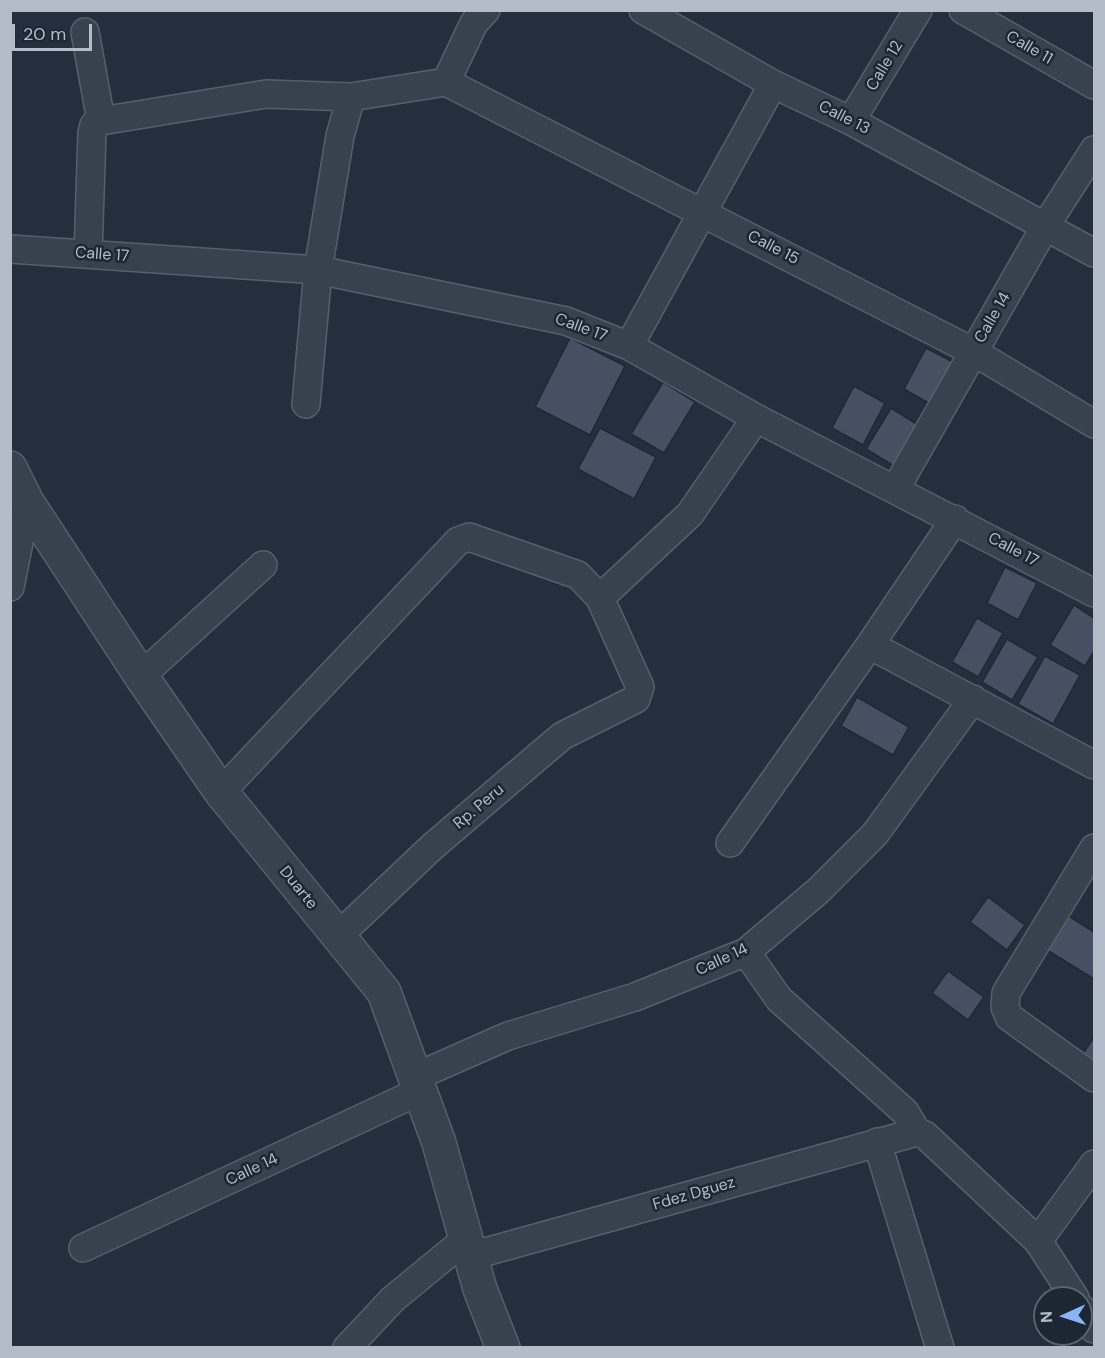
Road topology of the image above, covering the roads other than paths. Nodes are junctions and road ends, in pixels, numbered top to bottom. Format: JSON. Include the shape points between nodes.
{"nodes":[{"id":1,"x":486,"y":10,"type":"edge"},
{"id":2,"x":643,"y":10,"type":"edge"},
{"id":3,"x":918,"y":10,"type":"edge"},
{"id":4,"x":963,"y":10,"type":"edge"},
{"id":5,"x":85,"y":32,"type":"dead end"},
{"id":6,"x":446,"y":82,"type":"junction"},
{"id":7,"x":773,"y":84,"type":"junction"},
{"id":8,"x":1095,"y":85,"type":"edge"},
{"id":9,"x":351,"y":97,"type":"junction"},
{"id":10,"x":101,"y":121,"type":"junction"},
{"id":11,"x":852,"y":122,"type":"junction"},
{"id":12,"x":1095,"y":150,"type":"edge"},
{"id":13,"x":703,"y":213,"type":"junction"},
{"id":14,"x":1046,"y":225,"type":"junction"},
{"id":15,"x":10,"y":249,"type":"edge"},
{"id":16,"x":1095,"y":253,"type":"edge"},
{"id":17,"x":88,"y":254,"type":"junction"},
{"id":18,"x":318,"y":270,"type":"junction"},
{"id":19,"x":629,"y":346,"type":"junction"},
{"id":20,"x":974,"y":352,"type":"junction"},
{"id":21,"x":306,"y":404,"type":"dead end"},
{"id":22,"x":756,"y":418,"type":"junction"},
{"id":23,"x":1095,"y":424,"type":"edge"},
{"id":24,"x":10,"y":468,"type":"edge"},
{"id":25,"x":896,"y":488,"type":"junction"},
{"id":26,"x":27,"y":502,"type":"junction"},
{"id":27,"x":955,"y":519,"type":"junction"},
{"id":28,"x":263,"y":566,"type":"dead end"},
{"id":29,"x":10,"y":587,"type":"edge"},
{"id":30,"x":1095,"y":593,"type":"edge"},
{"id":31,"x":600,"y":598,"type":"junction"},
{"id":32,"x":870,"y":645,"type":"junction"},
{"id":33,"x":141,"y":676,"type":"junction"},
{"id":34,"x":973,"y":699,"type":"junction"},
{"id":35,"x":1095,"y":765,"type":"edge"},
{"id":36,"x":221,"y":792,"type":"junction"},
{"id":37,"x":730,"y":843,"type":"dead end"},
{"id":38,"x":1095,"y":848,"type":"edge"},
{"id":39,"x":337,"y":937,"type":"junction"},
{"id":40,"x":746,"y":952,"type":"junction"},
{"id":41,"x":1095,"y":1078,"type":"edge"},
{"id":42,"x":417,"y":1084,"type":"junction"},
{"id":43,"x":917,"y":1132,"type":"junction"},
{"id":44,"x":877,"y":1142,"type":"junction"},
{"id":45,"x":1095,"y":1164,"type":"edge"},
{"id":46,"x":1038,"y":1241,"type":"junction"},
{"id":47,"x":83,"y":1248,"type":"dead end"},
{"id":48,"x":468,"y":1248,"type":"junction"},
{"id":49,"x":1067,"y":1286,"type":"edge"},
{"id":50,"x":347,"y":1347,"type":"edge"},
{"id":51,"x":503,"y":1347,"type":"edge"},
{"id":52,"x":940,"y":1347,"type":"edge"}],
"edges":[{"from":1,"to":6,"type":"street","via":[[474,23]]},
{"from":2,"to":7,"type":"street","name":"Calle 13"},
{"from":3,"to":11,"type":"street","name":"Calle 12"},
{"from":4,"to":8,"type":"street","name":"Calle 11"},
{"from":5,"to":10,"type":"street"},
{"from":6,"to":9,"type":"street"},
{"from":6,"to":13,"type":"street","name":"Calle 15"},
{"from":7,"to":11,"type":"street","name":"Calle 13"},
{"from":7,"to":13,"type":"street"},
{"from":9,"to":10,"type":"street","via":[[266,94]]},
{"from":9,"to":18,"type":"street","via":[[340,136]]},
{"from":10,"to":17,"type":"street","via":[[92,132]]},
{"from":11,"to":14,"type":"street","name":"Calle 13"},
{"from":12,"to":14,"type":"street","name":"Calle 14"},
{"from":13,"to":19,"type":"street"},
{"from":13,"to":20,"type":"street","name":"Calle 15"},
{"from":14,"to":16,"type":"street","name":"Calle 13"},
{"from":14,"to":20,"type":"street","name":"Calle 14"},
{"from":15,"to":17,"type":"street","name":"Calle 17"},
{"from":17,"to":18,"type":"street","name":"Calle 17"},
{"from":18,"to":19,"type":"street","name":"Calle 17","via":[[555,317]]},
{"from":18,"to":21,"type":"street"},
{"from":19,"to":22,"type":"street","name":"Calle 17"},
{"from":20,"to":23,"type":"street","name":"Calle 15"},
{"from":20,"to":25,"type":"street","name":"Calle 14"},
{"from":22,"to":25,"type":"street","name":"Calle 17"},
{"from":22,"to":31,"type":"street","via":[[690,514]]},
{"from":24,"to":26,"type":"street","name":"Duarte"},
{"from":25,"to":27,"type":"street","name":"Calle 17"},
{"from":26,"to":29,"type":"street"},
{"from":26,"to":33,"type":"street","name":"Duarte"},
{"from":27,"to":30,"type":"street","name":"Calle 17"},
{"from":27,"to":32,"type":"street"},
{"from":28,"to":33,"type":"street"},
{"from":31,"to":36,"type":"street","via":[[578,575],[469,537],[458,541]]},
{"from":31,"to":39,"type":"street","name":"Rp. Peru","via":[[640,687],[636,699],[562,736],[432,847]]},
{"from":32,"to":34,"type":"street"},
{"from":32,"to":37,"type":"street"},
{"from":33,"to":36,"type":"street","name":"Duarte"},
{"from":34,"to":35,"type":"street"},
{"from":34,"to":40,"type":"street","name":"Calle 14","via":[[875,834],[818,891]]},
{"from":36,"to":39,"type":"street","name":"Duarte"},
{"from":38,"to":41,"type":"street","via":[[1006,993],[1005,1006],[1009,1017]]},
{"from":39,"to":42,"type":"street","name":"Duarte","via":[[384,992]]},
{"from":40,"to":42,"type":"street","name":"Calle 14","via":[[635,997],[508,1036]]},
{"from":40,"to":43,"type":"street","via":[[778,999],[905,1112]]},
{"from":42,"to":47,"type":"street","name":"Calle 14"},
{"from":42,"to":48,"type":"street","name":"Duarte","via":[[439,1143]]},
{"from":43,"to":44,"type":"street","name":"Fdez Dguez"},
{"from":43,"to":46,"type":"street","via":[[926,1135]]},
{"from":44,"to":48,"type":"street","name":"Fdez Dguez"},
{"from":44,"to":52,"type":"street"},
{"from":45,"to":46,"type":"street"},
{"from":46,"to":49,"type":"street"},
{"from":48,"to":50,"type":"street","via":[[393,1299]]},
{"from":48,"to":51,"type":"street","name":"Duarte"}]}
